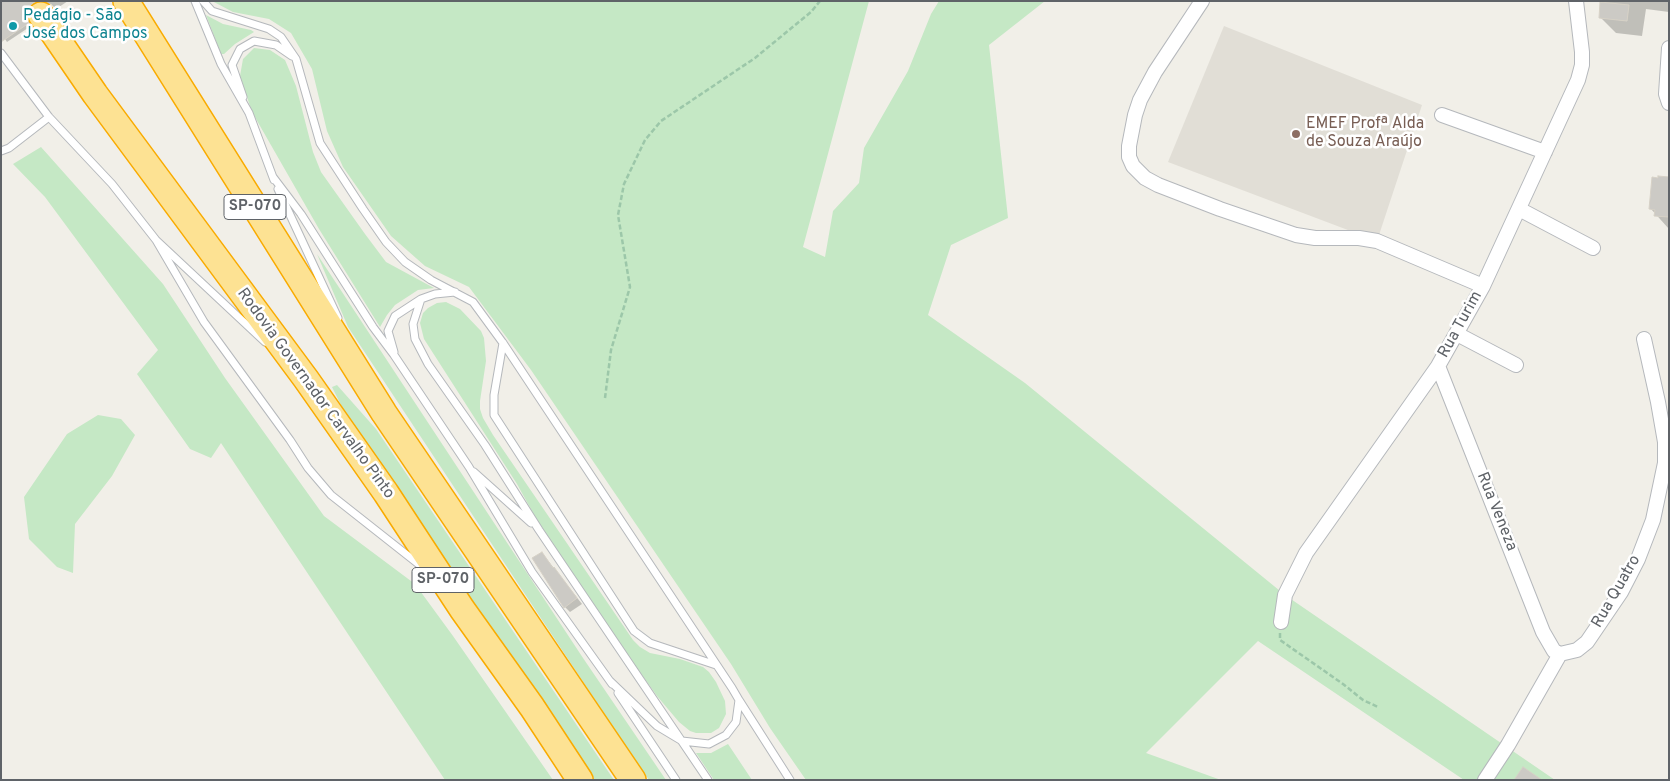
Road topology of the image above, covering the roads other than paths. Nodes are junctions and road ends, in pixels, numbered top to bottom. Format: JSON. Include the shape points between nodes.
{"nodes":[{"id":1,"x":126,"y":1,"type":"edge"},
{"id":2,"x":195,"y":1,"type":"edge"},
{"id":3,"x":203,"y":1,"type":"edge"},
{"id":4,"x":1202,"y":1,"type":"edge"},
{"id":5,"x":1576,"y":1,"type":"edge"},
{"id":6,"x":41,"y":15,"type":"dead end"},
{"id":7,"x":1669,"y":48,"type":"edge"},
{"id":8,"x":1,"y":53,"type":"edge"},
{"id":9,"x":296,"y":59,"type":"junction"},
{"id":10,"x":9,"y":65,"type":"junction"},
{"id":11,"x":1,"y":69,"type":"edge"},
{"id":12,"x":1669,"y":103,"type":"edge"},
{"id":13,"x":249,"y":113,"type":"junction"},
{"id":14,"x":1442,"y":115,"type":"dead end"},
{"id":15,"x":49,"y":116,"type":"junction"},
{"id":16,"x":1,"y":151,"type":"edge"},
{"id":17,"x":1545,"y":152,"type":"junction"},
{"id":18,"x":273,"y":177,"type":"junction"},
{"id":19,"x":1519,"y":209,"type":"junction"},
{"id":20,"x":156,"y":240,"type":"junction"},
{"id":21,"x":1593,"y":248,"type":"dead end"},
{"id":22,"x":1483,"y":286,"type":"junction"},
{"id":23,"x":454,"y":292,"type":"junction"},
{"id":24,"x":421,"y":299,"type":"junction"},
{"id":25,"x":342,"y":326,"type":"dead end"},
{"id":26,"x":1457,"y":334,"type":"junction"},
{"id":27,"x":1644,"y":339,"type":"dead end"},
{"id":28,"x":350,"y":343,"type":"dead end"},
{"id":29,"x":503,"y":343,"type":"junction"},
{"id":30,"x":270,"y":347,"type":"dead end"},
{"id":31,"x":278,"y":353,"type":"dead end"},
{"id":32,"x":394,"y":355,"type":"junction"},
{"id":33,"x":1516,"y":365,"type":"dead end"},
{"id":34,"x":1438,"y":366,"type":"junction"},
{"id":35,"x":306,"y":379,"type":"junction"},
{"id":36,"x":384,"y":413,"type":"junction"},
{"id":37,"x":469,"y":467,"type":"junction"},
{"id":38,"x":539,"y":530,"type":"junction"},
{"id":39,"x":424,"y":569,"type":"dead end"},
{"id":40,"x":430,"y":576,"type":"dead end"},
{"id":41,"x":462,"y":609,"type":"junction"},
{"id":42,"x":1281,"y":622,"type":"road end"},
{"id":43,"x":1560,"y":654,"type":"junction"},
{"id":44,"x":716,"y":665,"type":"junction"},
{"id":45,"x":610,"y":681,"type":"junction"},
{"id":46,"x":739,"y":700,"type":"junction"},
{"id":47,"x":682,"y":741,"type":"junction"},
{"id":48,"x":580,"y":780,"type":"edge"},
{"id":49,"x":633,"y":780,"type":"edge"},
{"id":50,"x":676,"y":780,"type":"edge"},
{"id":51,"x":708,"y":780,"type":"edge"},
{"id":52,"x":790,"y":780,"type":"edge"},
{"id":53,"x":1485,"y":780,"type":"edge"}],
"edges":[{"from":1,"to":36,"type":"highway","number":"SP-070"},
{"from":2,"to":13,"type":"lane","via":[[221,64]]},
{"from":3,"to":9,"type":"lane","via":[[212,11],[269,30],[280,37]]},
{"from":4,"to":22,"type":"street","via":[[1140,100],[1129,146],[1133,166],[1158,185],[1220,209],[1296,235],[1377,241]]},
{"from":5,"to":17,"type":"street","name":"Rua Turim","via":[[1582,65]]},
{"from":6,"to":35,"type":"highway","name":"Rodovia Governador Carvalho Pinto","number":"SP-070","via":[[95,94]]},
{"from":7,"to":12,"type":"street","via":[[1666,94]]},
{"from":8,"to":10,"type":"lane"},
{"from":9,"to":13,"type":"lane","via":[[276,45],[254,41],[240,49],[232,66]]},
{"from":9,"to":23,"type":"lane","via":[[320,142],[374,226],[405,262]]},
{"from":10,"to":11,"type":"lane"},
{"from":10,"to":15,"type":"lane"},
{"from":13,"to":18,"type":"lane"},
{"from":14,"to":17,"type":"street"},
{"from":15,"to":16,"type":"lane"},
{"from":15,"to":20,"type":"lane","via":[[112,184]]},
{"from":17,"to":19,"type":"street","name":"Rua Turim"},
{"from":18,"to":25,"type":"lane"},
{"from":18,"to":32,"type":"lane"},
{"from":19,"to":21,"type":"street"},
{"from":19,"to":22,"type":"street","name":"Rua Turim"},
{"from":20,"to":30,"type":"lane"},
{"from":20,"to":39,"type":"lane","via":[[204,322],[308,468],[331,495]]},
{"from":22,"to":26,"type":"street","name":"Rua Turim"},
{"from":23,"to":24,"type":"lane"},
{"from":23,"to":29,"type":"lane","via":[[473,302]]},
{"from":24,"to":32,"type":"lane","via":[[395,316],[388,331]]},
{"from":24,"to":38,"type":"lane","via":[[413,324],[428,364]]},
{"from":26,"to":33,"type":"street"},
{"from":26,"to":34,"type":"street","name":"Rua Turim"},
{"from":27,"to":43,"type":"street","name":"Rua Quatro","via":[[1665,442],[1665,463],[1653,520],[1621,592],[1591,636],[1577,650]]},
{"from":28,"to":36,"type":"lane"},
{"from":29,"to":44,"type":"lane"},
{"from":29,"to":44,"type":"lane","via":[[494,415],[634,631],[650,643]]},
{"from":31,"to":35,"type":"lane"},
{"from":32,"to":37,"type":"lane"},
{"from":34,"to":42,"type":"street","name":"Rua Turim","via":[[1306,553],[1285,595]]},
{"from":34,"to":43,"type":"street","name":"Rua Veneza","via":[[1543,632],[1554,651]]},
{"from":35,"to":41,"type":"highway","name":"Rodovia Governador Carvalho Pinto","number":"SP-070"},
{"from":36,"to":49,"type":"highway","number":"SP-070"},
{"from":37,"to":38,"type":"lane"},
{"from":37,"to":45,"type":"lane","via":[[532,572]]},
{"from":38,"to":47,"type":"lane"},
{"from":40,"to":41,"type":"lane"},
{"from":41,"to":48,"type":"highway","name":"Rodovia Governador Carvalho Pinto","number":"SP-070"},
{"from":43,"to":53,"type":"street"},
{"from":44,"to":46,"type":"lane"},
{"from":45,"to":47,"type":"lane","via":[[657,726]]},
{"from":45,"to":50,"type":"lane"},
{"from":46,"to":47,"type":"lane","via":[[736,722],[726,735],[709,744]]},
{"from":46,"to":52,"type":"lane"},
{"from":47,"to":51,"type":"lane"}]}
